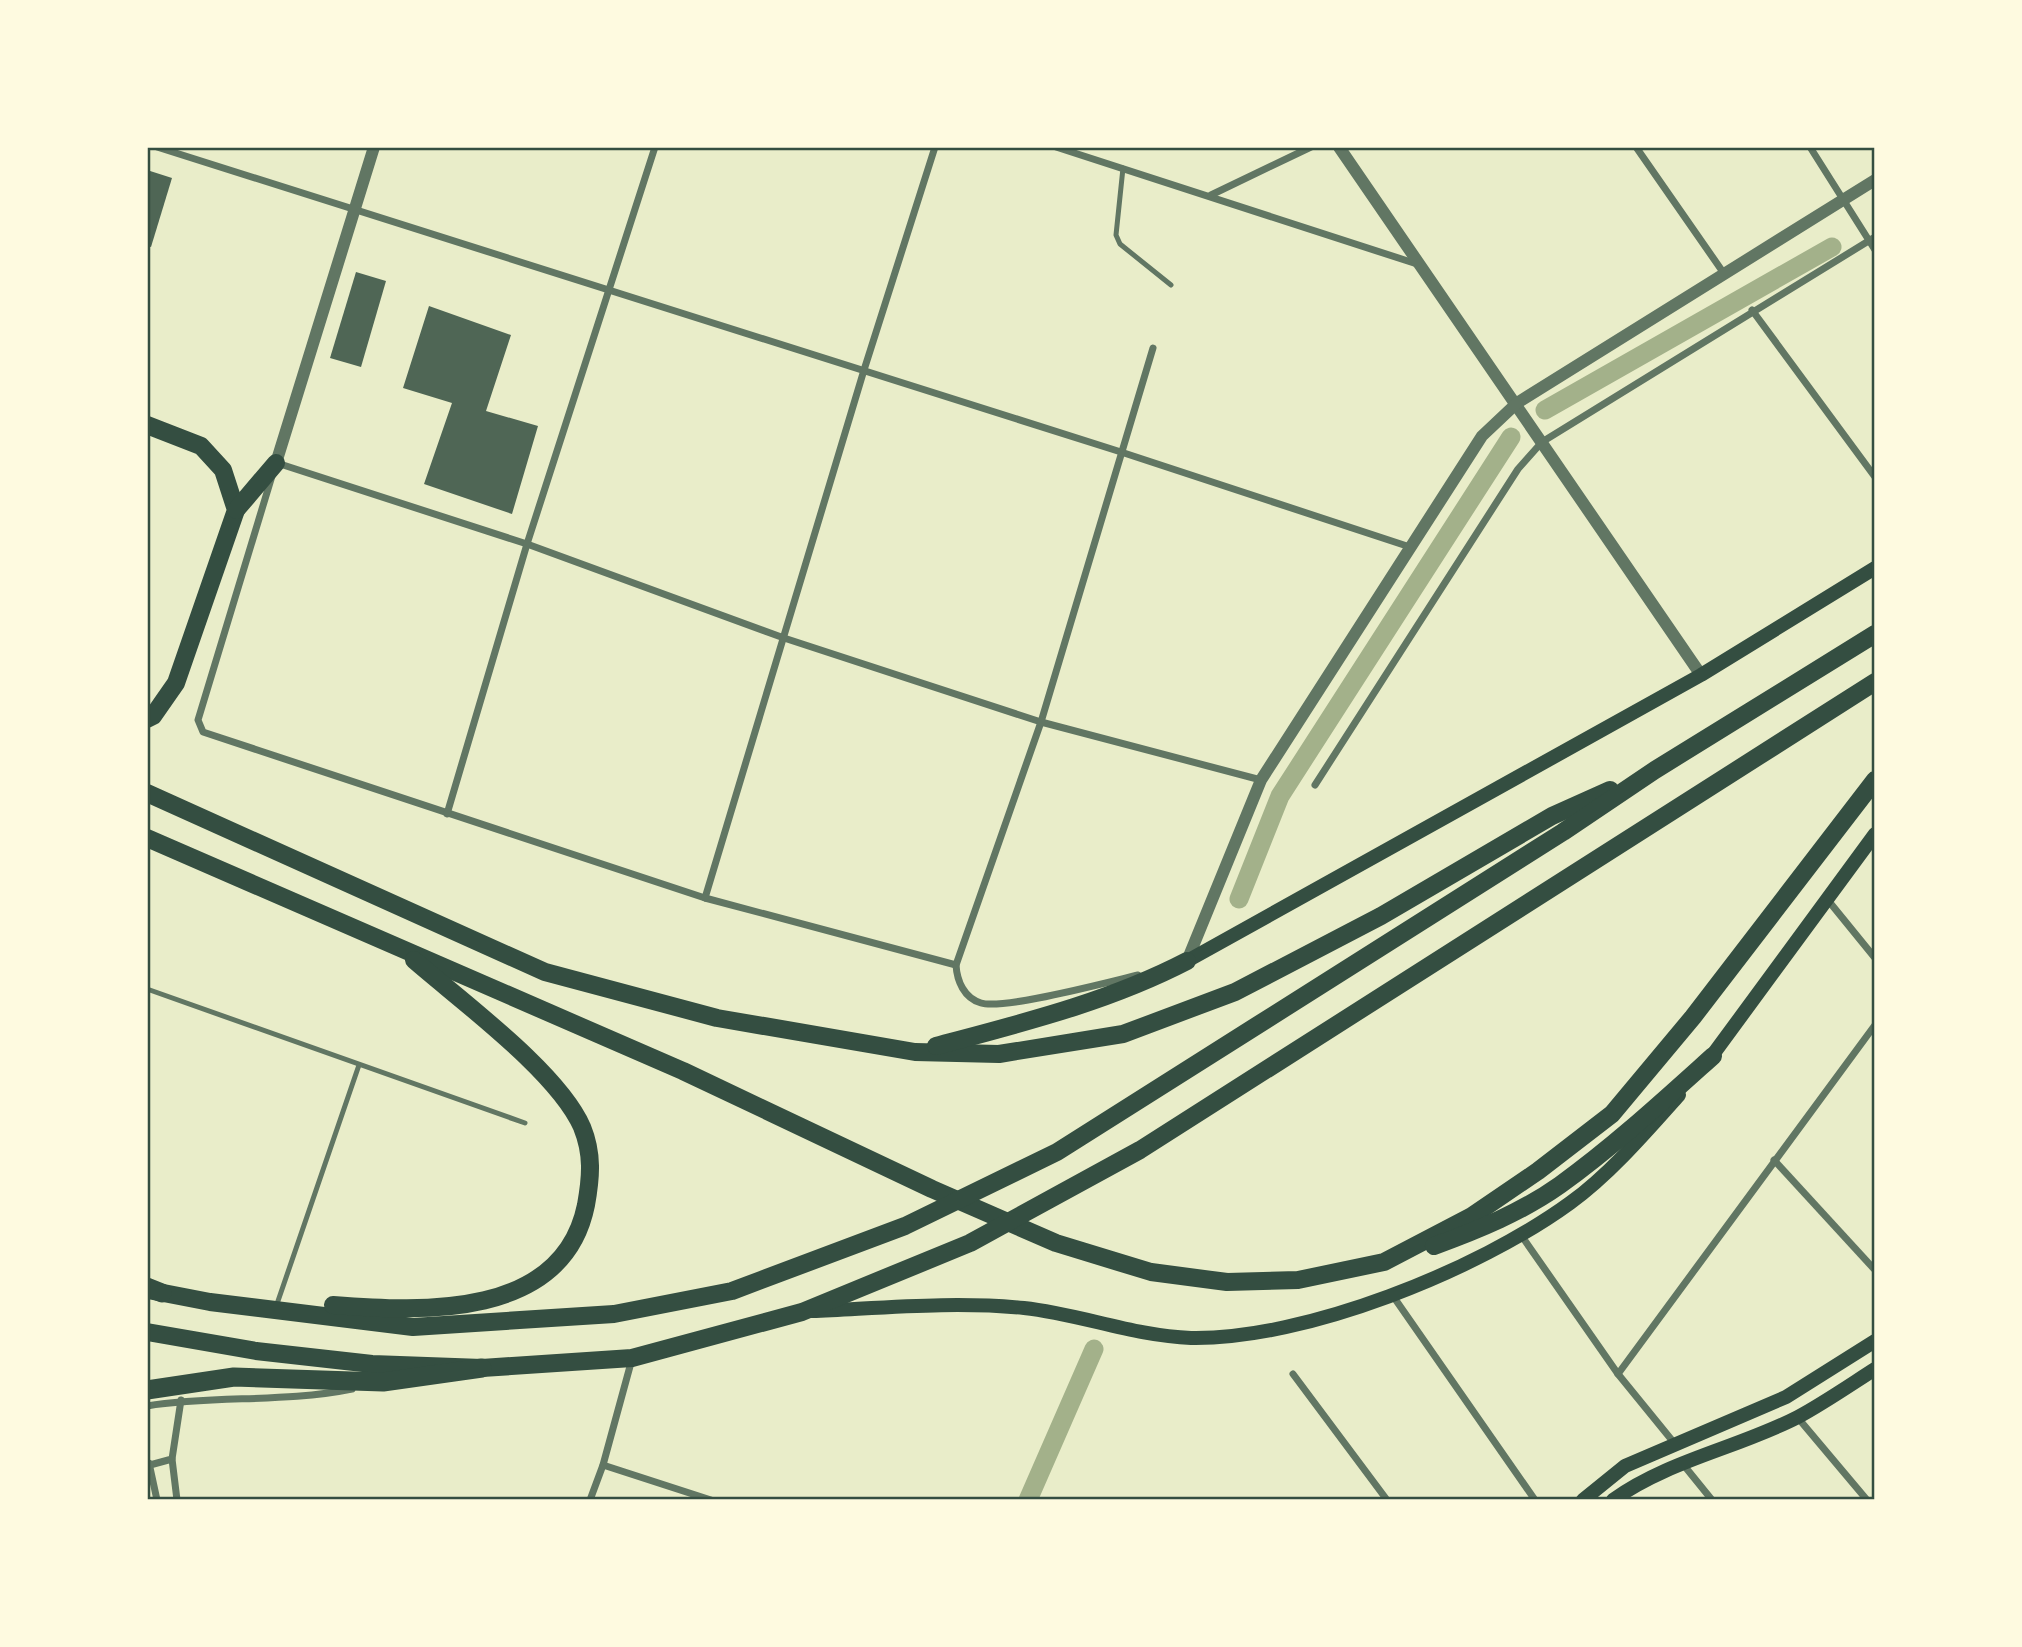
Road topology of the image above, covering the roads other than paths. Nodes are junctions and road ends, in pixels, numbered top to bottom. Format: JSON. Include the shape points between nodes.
{"nodes":[{"id":1,"x":157,"y":147,"type":"edge"},
{"id":2,"x":374,"y":147,"type":"edge"},
{"id":3,"x":655,"y":147,"type":"edge"},
{"id":4,"x":935,"y":147,"type":"edge"},
{"id":5,"x":1056,"y":147,"type":"edge"},
{"id":6,"x":1311,"y":147,"type":"edge"},
{"id":7,"x":1339,"y":147,"type":"edge"},
{"id":8,"x":1636,"y":147,"type":"edge"},
{"id":9,"x":1810,"y":147,"type":"edge"},
{"id":10,"x":1123,"y":168,"type":"junction"},
{"id":11,"x":1875,"y":180,"type":"edge"},
{"id":12,"x":1210,"y":195,"type":"junction"},
{"id":13,"x":1843,"y":200,"type":"junction"},
{"id":14,"x":354,"y":210,"type":"junction"},
{"id":15,"x":1872,"y":239,"type":"edge"},
{"id":16,"x":1875,"y":250,"type":"edge"},
{"id":17,"x":1418,"y":264,"type":"junction"},
{"id":18,"x":1725,"y":275,"type":"junction"},
{"id":19,"x":1171,"y":285,"type":"dead end"},
{"id":20,"x":609,"y":292,"type":"junction"},
{"id":21,"x":1752,"y":310,"type":"junction"},
{"id":22,"x":1153,"y":348,"type":"dead end"},
{"id":23,"x":864,"y":370,"type":"junction"},
{"id":24,"x":1517,"y":403,"type":"junction"},
{"id":25,"x":147,"y":425,"type":"edge"},
{"id":26,"x":1542,"y":442,"type":"junction"},
{"id":27,"x":1121,"y":452,"type":"junction"},
{"id":28,"x":276,"y":463,"type":"junction"},
{"id":29,"x":1875,"y":477,"type":"edge"},
{"id":30,"x":236,"y":510,"type":"junction"},
{"id":31,"x":527,"y":544,"type":"junction"},
{"id":32,"x":1410,"y":547,"type":"junction"},
{"id":33,"x":1875,"y":568,"type":"edge"},
{"id":34,"x":1875,"y":634,"type":"edge"},
{"id":35,"x":784,"y":638,"type":"junction"},
{"id":36,"x":1701,"y":675,"type":"junction"},
{"id":37,"x":1875,"y":682,"type":"edge"},
{"id":38,"x":147,"y":719,"type":"edge"},
{"id":39,"x":1041,"y":722,"type":"junction"},
{"id":40,"x":1655,"y":770,"type":"junction"},
{"id":41,"x":1261,"y":780,"type":"junction"},
{"id":42,"x":1875,"y":780,"type":"edge"},
{"id":43,"x":1315,"y":785,"type":"dead end"},
{"id":44,"x":147,"y":793,"type":"edge"},
{"id":45,"x":447,"y":814,"type":"junction"},
{"id":46,"x":1875,"y":834,"type":"edge"},
{"id":47,"x":147,"y":838,"type":"edge"},
{"id":48,"x":705,"y":898,"type":"junction"},
{"id":49,"x":1827,"y":898,"type":"junction"},
{"id":50,"x":401,"y":949,"type":"junction"},
{"id":51,"x":1875,"y":958,"type":"edge"},
{"id":52,"x":1187,"y":961,"type":"junction"},
{"id":53,"x":956,"y":964,"type":"junction"},
{"id":54,"x":147,"y":989,"type":"edge"},
{"id":55,"x":1875,"y":1025,"type":"edge"},
{"id":56,"x":915,"y":1052,"type":"junction"},
{"id":57,"x":1713,"y":1056,"type":"junction"},
{"id":58,"x":359,"y":1065,"type":"junction"},
{"id":59,"x":525,"y":1123,"type":"dead end"},
{"id":60,"x":1774,"y":1160,"type":"junction"},
{"id":61,"x":1521,"y":1235,"type":"junction"},
{"id":62,"x":1384,"y":1262,"type":"junction"},
{"id":63,"x":1875,"y":1270,"type":"edge"},
{"id":64,"x":152,"y":1290,"type":"edge"},
{"id":65,"x":1393,"y":1296,"type":"junction"},
{"id":66,"x":278,"y":1301,"type":"junction"},
{"id":67,"x":210,"y":1302,"type":"junction"},
{"id":68,"x":802,"y":1312,"type":"junction"},
{"id":69,"x":147,"y":1332,"type":"edge"},
{"id":70,"x":1875,"y":1341,"type":"edge"},
{"id":71,"x":632,"y":1358,"type":"junction"},
{"id":72,"x":482,"y":1368,"type":"junction"},
{"id":73,"x":1875,"y":1369,"type":"edge"},
{"id":74,"x":1293,"y":1374,"type":"dead end"},
{"id":75,"x":1618,"y":1374,"type":"junction"},
{"id":76,"x":383,"y":1382,"type":"junction"},
{"id":77,"x":147,"y":1390,"type":"edge"},
{"id":78,"x":181,"y":1401,"type":"junction"},
{"id":79,"x":147,"y":1406,"type":"edge"},
{"id":80,"x":1797,"y":1417,"type":"junction"},
{"id":81,"x":1675,"y":1444,"type":"junction"},
{"id":82,"x":172,"y":1459,"type":"junction"},
{"id":83,"x":148,"y":1463,"type":"edge"},
{"id":84,"x":1682,"y":1463,"type":"junction"},
{"id":85,"x":604,"y":1465,"type":"junction"},
{"id":86,"x":157,"y":1500,"type":"edge"},
{"id":87,"x":177,"y":1500,"type":"edge"},
{"id":88,"x":590,"y":1500,"type":"edge"},
{"id":89,"x":711,"y":1500,"type":"edge"},
{"id":90,"x":1387,"y":1500,"type":"edge"},
{"id":91,"x":1535,"y":1500,"type":"edge"},
{"id":92,"x":1583,"y":1500,"type":"edge"},
{"id":93,"x":1613,"y":1500,"type":"edge"},
{"id":94,"x":1712,"y":1500,"type":"edge"},
{"id":95,"x":1867,"y":1500,"type":"edge"}],
"edges":[{"from":1,"to":14,"type":"street"},
{"from":2,"to":14,"type":"street"},
{"from":3,"to":20,"type":"street"},
{"from":4,"to":23,"type":"street"},
{"from":5,"to":10,"type":"street"},
{"from":6,"to":12,"type":"street"},
{"from":7,"to":17,"type":"street"},
{"from":8,"to":18,"type":"street"},
{"from":9,"to":13,"type":"street"},
{"from":10,"to":12,"type":"street"},
{"from":10,"to":19,"type":"lane","via":[[1116,235],[1120,244]]},
{"from":11,"to":13,"type":"street"},
{"from":12,"to":17,"type":"street"},
{"from":13,"to":15,"type":"street"},
{"from":13,"to":18,"type":"street"},
{"from":14,"to":20,"type":"street"},
{"from":14,"to":28,"type":"street"},
{"from":15,"to":16,"type":"street"},
{"from":15,"to":21,"type":"street"},
{"from":17,"to":24,"type":"street"},
{"from":18,"to":24,"type":"street"},
{"from":20,"to":23,"type":"street"},
{"from":20,"to":31,"type":"street"},
{"from":21,"to":26,"type":"street"},
{"from":21,"to":29,"type":"street"},
{"from":22,"to":27,"type":"street"},
{"from":23,"to":27,"type":"street"},
{"from":23,"to":35,"type":"street"},
{"from":24,"to":26,"type":"street"},
{"from":24,"to":32,"type":"street","via":[[1482,436]]},
{"from":25,"to":30,"type":"highway","via":[[201,446],[223,470]]},
{"from":26,"to":36,"type":"street"},
{"from":26,"to":43,"type":"street","via":[[1518,469]]},
{"from":27,"to":32,"type":"street"},
{"from":27,"to":39,"type":"street"},
{"from":28,"to":30,"type":"highway"},
{"from":28,"to":31,"type":"street"},
{"from":28,"to":45,"type":"street","via":[[198,720],[204,732]]},
{"from":30,"to":38,"type":"highway","via":[[176,683]]},
{"from":31,"to":35,"type":"street"},
{"from":31,"to":45,"type":"street"},
{"from":32,"to":41,"type":"street"},
{"from":33,"to":36,"type":"main road"},
{"from":34,"to":40,"type":"highway"},
{"from":35,"to":39,"type":"street"},
{"from":35,"to":48,"type":"street"},
{"from":36,"to":52,"type":"main road"},
{"from":37,"to":68,"type":"highway","via":[[1140,1150],[970,1243]]},
{"from":39,"to":41,"type":"street"},
{"from":39,"to":53,"type":"street"},
{"from":40,"to":56,"type":"highway","via":[[1552,816],[1381,916],[1223,996],[1124,1034],[999,1054]]},
{"from":40,"to":67,"type":"highway","via":[[1057,1152],[905,1226],[732,1291],[614,1314],[413,1326]]},
{"from":41,"to":52,"type":"street"},
{"from":42,"to":62,"type":"highway","via":[[1693,1017],[1612,1114],[1472,1216]]},
{"from":44,"to":56,"type":"highway","via":[[545,972],[716,1018]]},
{"from":45,"to":48,"type":"street"},
{"from":46,"to":49,"type":"main road"},
{"from":47,"to":50,"type":"highway"},
{"from":48,"to":53,"type":"street"},
{"from":49,"to":51,"type":"street"},
{"from":49,"to":57,"type":"main road"},
{"from":50,"to":62,"type":"highway","via":[[683,1071],[1056,1243],[1151,1272],[1227,1282],[1298,1280]]},
{"from":50,"to":66,"type":"highway","via":[[551,1080],[582,1127],[593,1170],[583,1222],[561,1258],[524,1287],[479,1304],[393,1310]]},
{"from":52,"to":53,"type":"street","via":[[1096,986],[990,1004],[965,992]]},
{"from":52,"to":56,"type":"highway","via":[[1099,1000]]},
{"from":54,"to":58,"type":"lane"},
{"from":55,"to":60,"type":"street"},
{"from":57,"to":61,"type":"main road","via":[[1650,1128],[1572,1202]]},
{"from":57,"to":62,"type":"highway","via":[[1558,1186],[1486,1227]]},
{"from":58,"to":59,"type":"lane"},
{"from":58,"to":66,"type":"lane"},
{"from":60,"to":63,"type":"street"},
{"from":60,"to":75,"type":"street"},
{"from":61,"to":65,"type":"main road"},
{"from":61,"to":75,"type":"street"},
{"from":64,"to":67,"type":"highway"},
{"from":65,"to":68,"type":"main road","via":[[1271,1330],[1191,1338],[1024,1308],[933,1306]]},
{"from":65,"to":91,"type":"street"},
{"from":66,"to":67,"type":"highway"},
{"from":68,"to":71,"type":"highway"},
{"from":69,"to":72,"type":"highway","via":[[360,1363]]},
{"from":70,"to":81,"type":"main road","via":[[1786,1397]]},
{"from":71,"to":72,"type":"highway"},
{"from":71,"to":85,"type":"street"},
{"from":72,"to":76,"type":"highway"},
{"from":73,"to":80,"type":"main road"},
{"from":74,"to":90,"type":"street"},
{"from":75,"to":81,"type":"street"},
{"from":76,"to":77,"type":"highway","via":[[234,1377]]},
{"from":76,"to":78,"type":"street","via":[[319,1396]]},
{"from":78,"to":79,"type":"street"},
{"from":78,"to":82,"type":"street"},
{"from":80,"to":84,"type":"main road"},
{"from":80,"to":95,"type":"street"},
{"from":81,"to":92,"type":"main road","via":[[1625,1466]]},
{"from":82,"to":83,"type":"street"},
{"from":82,"to":87,"type":"street"},
{"from":83,"to":86,"type":"street"},
{"from":84,"to":93,"type":"main road"},
{"from":84,"to":94,"type":"street"},
{"from":85,"to":88,"type":"street"},
{"from":85,"to":89,"type":"street"}]}
